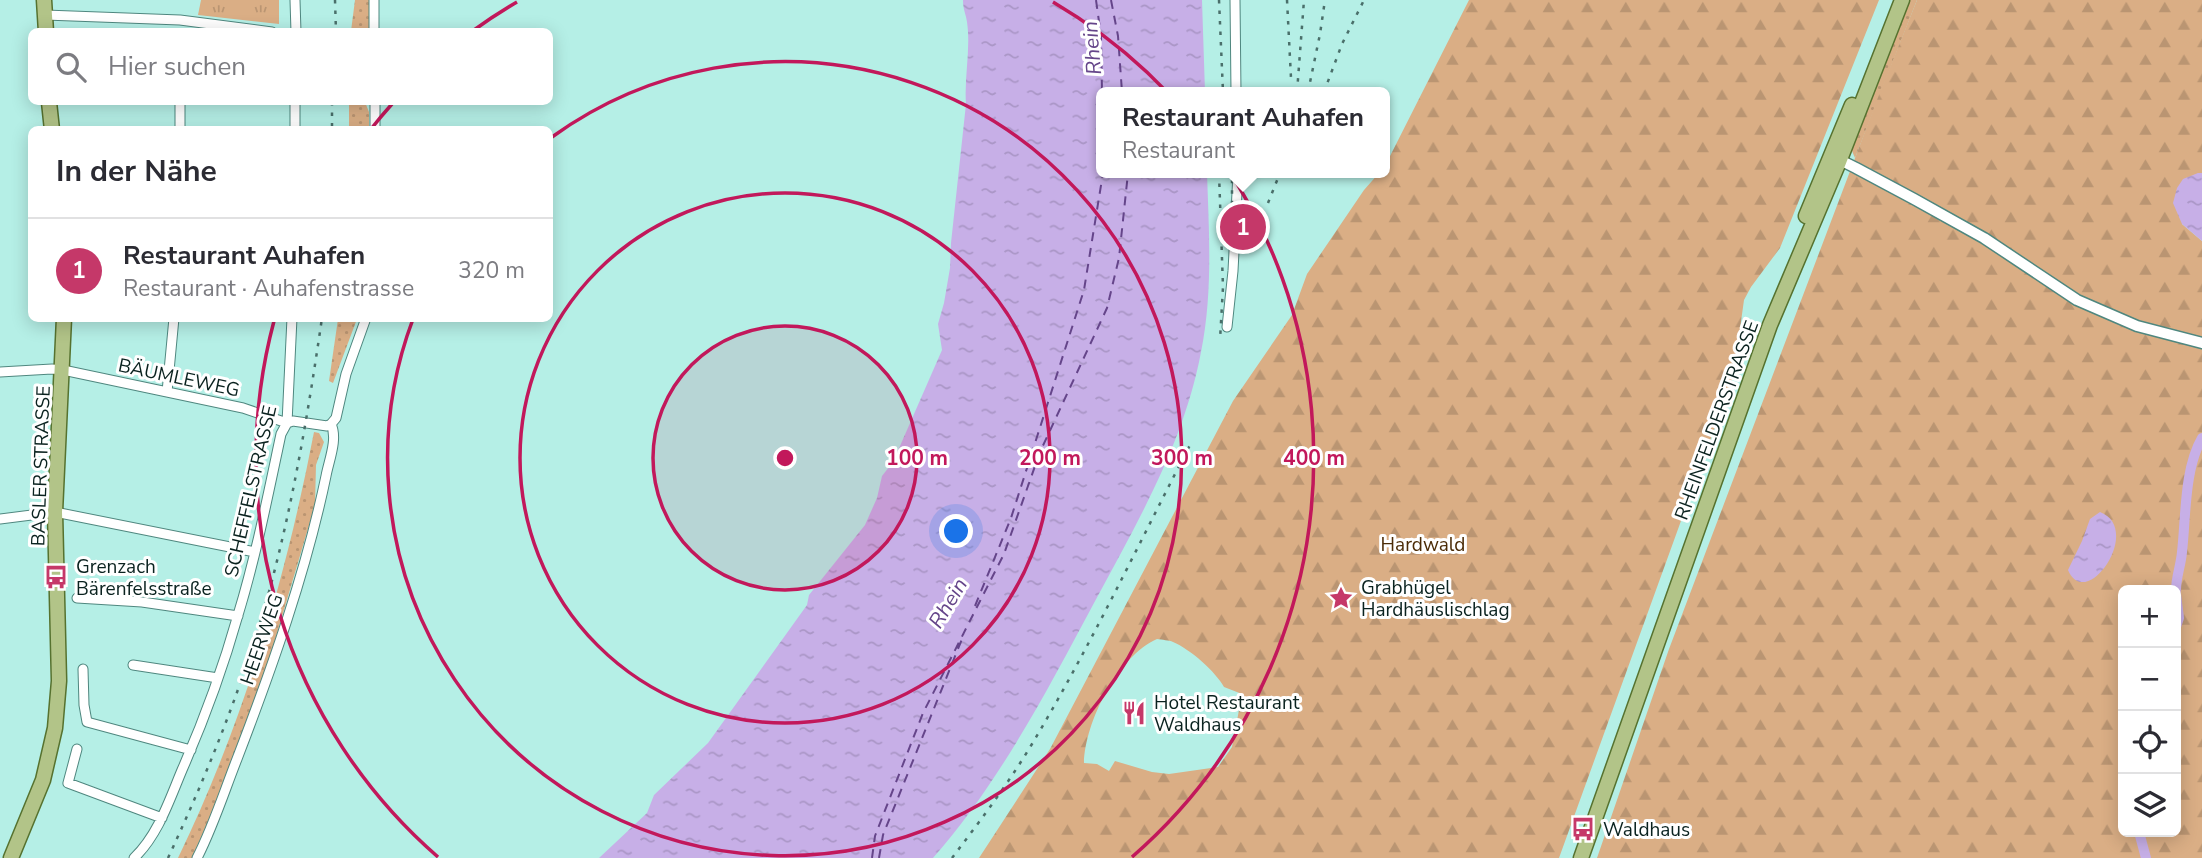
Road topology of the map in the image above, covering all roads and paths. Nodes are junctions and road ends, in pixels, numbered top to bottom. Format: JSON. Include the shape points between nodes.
{"nodes":[{"id":1,"x":295,"y":0,"type":"edge"},
{"id":2,"x":374,"y":0,"type":"edge"},
{"id":3,"x":1235,"y":0,"type":"edge"},
{"id":4,"x":1893,"y":0,"type":"edge"},
{"id":5,"x":1902,"y":0,"type":"edge"},
{"id":6,"x":45,"y":7,"type":"edge"},
{"id":7,"x":180,"y":20,"type":"junction"},
{"id":8,"x":46,"y":28,"type":"edge"},
{"id":9,"x":180,"y":28,"type":"edge"},
{"id":10,"x":241,"y":28,"type":"edge"},
{"id":11,"x":296,"y":28,"type":"edge"},
{"id":12,"x":374,"y":28,"type":"edge"},
{"id":13,"x":1236,"y":87,"type":"edge"},
{"id":14,"x":49,"y":105,"type":"edge"},
{"id":15,"x":180,"y":105,"type":"edge"},
{"id":16,"x":295,"y":105,"type":"edge"},
{"id":17,"x":375,"y":105,"type":"edge"},
{"id":18,"x":52,"y":126,"type":"edge"},
{"id":19,"x":180,"y":126,"type":"edge"},
{"id":20,"x":295,"y":126,"type":"edge"},
{"id":21,"x":375,"y":126,"type":"edge"},
{"id":22,"x":1834,"y":161,"type":"junction"},
{"id":23,"x":1238,"y":178,"type":"edge"},
{"id":24,"x":64,"y":322,"type":"edge"},
{"id":25,"x":174,"y":322,"type":"edge"},
{"id":26,"x":292,"y":322,"type":"edge"},
{"id":27,"x":365,"y":322,"type":"edge"},
{"id":28,"x":1227,"y":327,"type":"dead end"},
{"id":29,"x":2202,"y":343,"type":"edge"},
{"id":30,"x":62,"y":370,"type":"junction"},
{"id":31,"x":0,"y":372,"type":"edge"},
{"id":32,"x":167,"y":392,"type":"junction"},
{"id":33,"x":287,"y":423,"type":"junction"},
{"id":34,"x":329,"y":425,"type":"junction"},
{"id":35,"x":55,"y":512,"type":"junction"},
{"id":36,"x":0,"y":519,"type":"edge"},
{"id":37,"x":255,"y":552,"type":"junction"},
{"id":38,"x":77,"y":598,"type":"dead end"},
{"id":39,"x":238,"y":616,"type":"junction"},
{"id":40,"x":132,"y":665,"type":"dead end"},
{"id":41,"x":83,"y":669,"type":"dead end"},
{"id":42,"x":218,"y":678,"type":"junction"},
{"id":43,"x":77,"y":749,"type":"dead end"},
{"id":44,"x":191,"y":750,"type":"junction"},
{"id":45,"x":162,"y":818,"type":"junction"},
{"id":46,"x":8,"y":853,"type":"edge"},
{"id":47,"x":134,"y":858,"type":"edge"},
{"id":48,"x":197,"y":858,"type":"edge"},
{"id":49,"x":1572,"y":858,"type":"edge"},
{"id":50,"x":1581,"y":858,"type":"edge"}],
"edges":[{"from":1,"to":11,"type":"street"},
{"from":2,"to":12,"type":"street"},
{"from":3,"to":13,"type":"street"},
{"from":4,"to":22,"type":"main road","name":"RHEINFELDERSTRASSE"},
{"from":5,"to":22,"type":"main road","name":"RHEINFELDERSTRASSE"},
{"from":6,"to":7,"type":"street"},
{"from":6,"to":8,"type":"main road"},
{"from":7,"to":9,"type":"street"},
{"from":7,"to":10,"type":"street"},
{"from":14,"to":18,"type":"main road"},
{"from":15,"to":19,"type":"street"},
{"from":16,"to":20,"type":"street"},
{"from":17,"to":21,"type":"street"},
{"from":22,"to":29,"type":"street","via":[[1856,168],[1983,238],[2077,300],[2137,326]]},
{"from":22,"to":49,"type":"main road","name":"RHEINFELDERSTRASSE","via":[[1756,345]]},
{"from":22,"to":50,"type":"main road","name":"RHEINFELDERSTRASSE","via":[[1770,325]]},
{"from":23,"to":28,"type":"street"},
{"from":24,"to":30,"type":"main road","name":"BASLER STRASSE"},
{"from":25,"to":32,"type":"street"},
{"from":26,"to":33,"type":"street","name":"SCHEFFELSTRASSE"},
{"from":27,"to":34,"type":"street","name":"HEERWEG","via":[[336,418]]},
{"from":30,"to":31,"type":"street","name":"BÄUMLEWEG"},
{"from":30,"to":32,"type":"street","name":"BÄUMLEWEG"},
{"from":30,"to":35,"type":"main road","name":"BASLER STRASSE"},
{"from":32,"to":33,"type":"street","name":"BÄUMLEWEG","via":[[243,408]]},
{"from":33,"to":34,"type":"street","name":"BÄUMLEWEG"},
{"from":33,"to":37,"type":"street","name":"SCHEFFELSTRASSE"},
{"from":34,"to":48,"type":"street","name":"HEERWEG","via":[[335,432],[300,577],[253,718]]},
{"from":35,"to":36,"type":"street"},
{"from":35,"to":37,"type":"street"},
{"from":35,"to":46,"type":"main road","name":"BASLER STRASSE","via":[[60,681],[55,728],[43,780]]},
{"from":37,"to":39,"type":"street","name":"SCHEFFELSTRASSE"},
{"from":38,"to":39,"type":"street"},
{"from":39,"to":42,"type":"street","name":"SCHEFFELSTRASSE"},
{"from":40,"to":42,"type":"street"},
{"from":41,"to":44,"type":"street","via":[[87,722]]},
{"from":42,"to":44,"type":"street","name":"SCHEFFELSTRASSE"},
{"from":43,"to":45,"type":"street","via":[[68,783]]},
{"from":44,"to":45,"type":"street","name":"SCHEFFELSTRASSE"},
{"from":45,"to":47,"type":"street","name":"SCHEFFELSTRASSE"}]}
